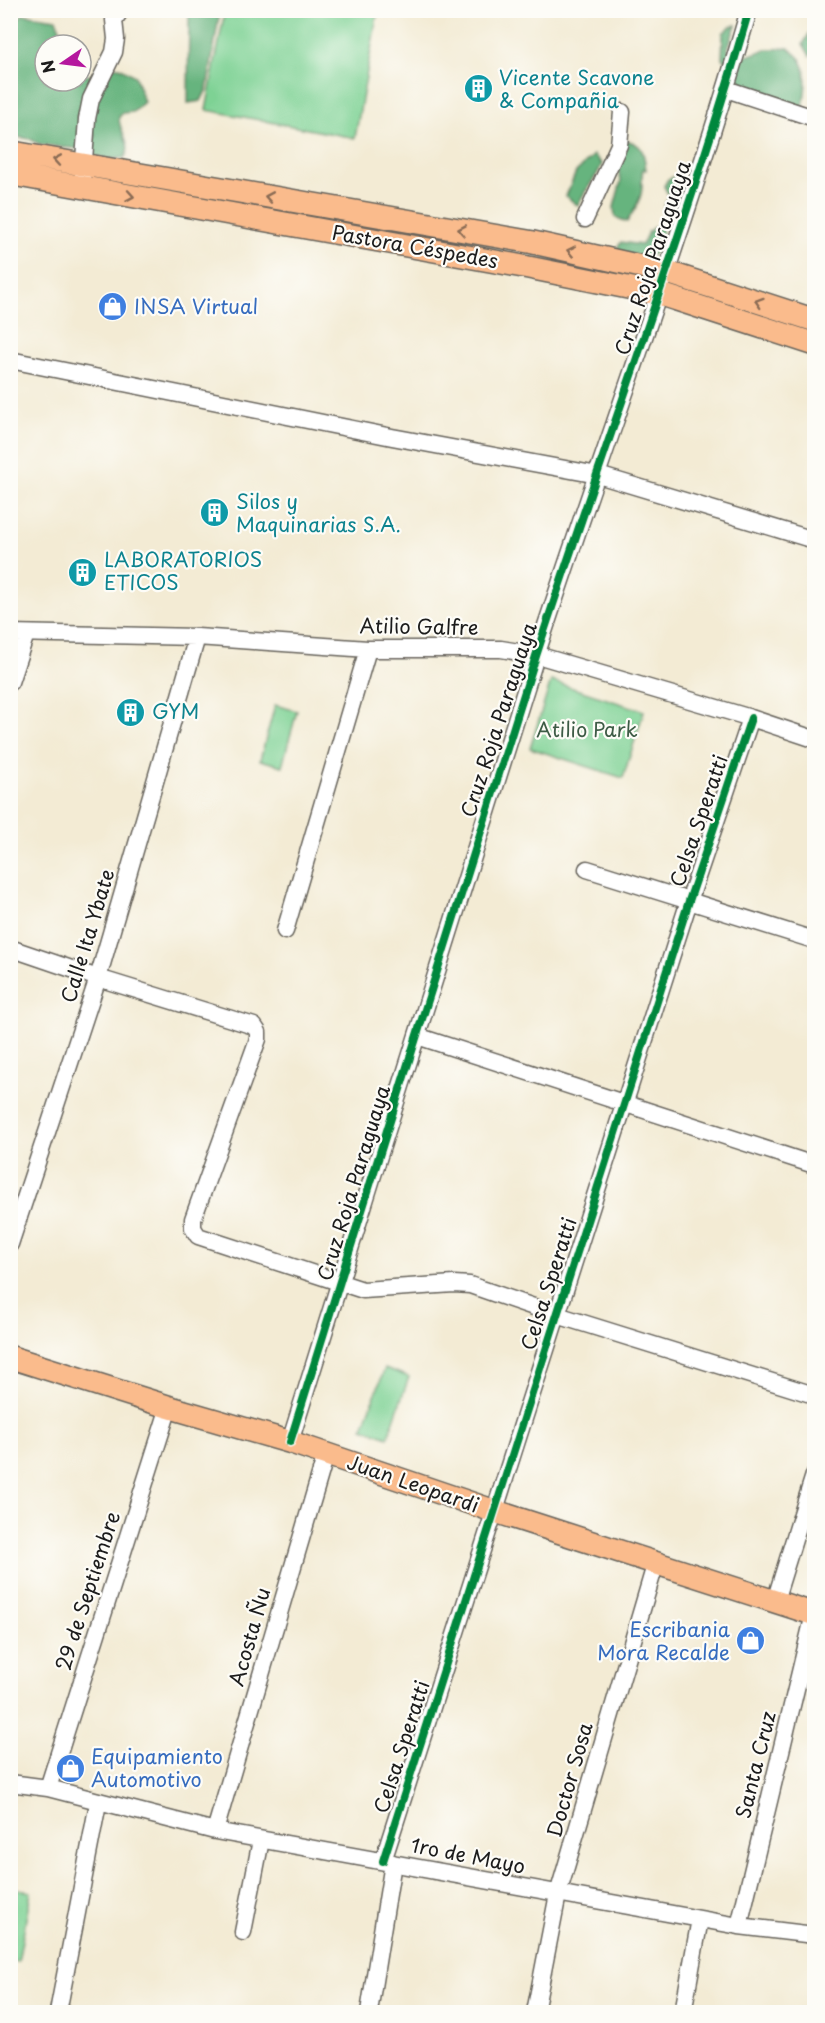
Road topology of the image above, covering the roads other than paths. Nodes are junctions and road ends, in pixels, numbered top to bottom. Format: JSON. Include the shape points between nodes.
{"nodes":[{"id":1,"x":121,"y":10,"type":"edge"},
{"id":2,"x":749,"y":10,"type":"edge"},
{"id":3,"x":726,"y":89,"type":"junction"},
{"id":4,"x":622,"y":111,"type":"dead end"},
{"id":5,"x":814,"y":118,"type":"edge"},
{"id":6,"x":10,"y":152,"type":"edge"},
{"id":7,"x":10,"y":174,"type":"edge"},
{"id":8,"x":82,"y":176,"type":"junction"},
{"id":9,"x":585,"y":219,"type":"dead end"},
{"id":10,"x":666,"y":272,"type":"junction"},
{"id":11,"x":660,"y":294,"type":"junction"},
{"id":12,"x":814,"y":320,"type":"edge"},
{"id":13,"x":814,"y":344,"type":"edge"},
{"id":14,"x":10,"y":360,"type":"edge"},
{"id":15,"x":598,"y":475,"type":"junction"},
{"id":16,"x":814,"y":540,"type":"edge"},
{"id":17,"x":18,"y":634,"type":"edge"},
{"id":18,"x":197,"y":637,"type":"junction"},
{"id":19,"x":368,"y":649,"type":"junction"},
{"id":20,"x":537,"y":655,"type":"junction"},
{"id":21,"x":10,"y":682,"type":"edge"},
{"id":22,"x":752,"y":717,"type":"junction"},
{"id":23,"x":814,"y":739,"type":"edge"},
{"id":24,"x":587,"y":869,"type":"dead end"},
{"id":25,"x":689,"y":901,"type":"junction"},
{"id":26,"x":285,"y":931,"type":"dead end"},
{"id":27,"x":814,"y":940,"type":"edge"},
{"id":28,"x":10,"y":948,"type":"edge"},
{"id":29,"x":98,"y":978,"type":"junction"},
{"id":30,"x":417,"y":1036,"type":"junction"},
{"id":31,"x":624,"y":1103,"type":"junction"},
{"id":32,"x":814,"y":1165,"type":"edge"},
{"id":33,"x":10,"y":1244,"type":"edge"},
{"id":34,"x":340,"y":1283,"type":"junction"},
{"id":35,"x":557,"y":1315,"type":"junction"},
{"id":36,"x":10,"y":1357,"type":"edge"},
{"id":37,"x":814,"y":1395,"type":"edge"},
{"id":38,"x":169,"y":1407,"type":"junction"},
{"id":39,"x":290,"y":1442,"type":"junction"},
{"id":40,"x":326,"y":1454,"type":"junction"},
{"id":41,"x":814,"y":1475,"type":"edge"},
{"id":42,"x":494,"y":1511,"type":"junction"},
{"id":43,"x":656,"y":1562,"type":"junction"},
{"id":44,"x":775,"y":1600,"type":"junction"},
{"id":45,"x":814,"y":1614,"type":"edge"},
{"id":46,"x":10,"y":1783,"type":"edge"},
{"id":47,"x":48,"y":1788,"type":"junction"},
{"id":48,"x":98,"y":1803,"type":"junction"},
{"id":49,"x":215,"y":1831,"type":"junction"},
{"id":50,"x":261,"y":1840,"type":"junction"},
{"id":51,"x":388,"y":1862,"type":"junction"},
{"id":52,"x":558,"y":1894,"type":"junction"},
{"id":53,"x":700,"y":1919,"type":"junction"},
{"id":54,"x":738,"y":1926,"type":"junction"},
{"id":55,"x":243,"y":1932,"type":"dead end"},
{"id":56,"x":814,"y":1935,"type":"edge"},
{"id":57,"x":58,"y":2013,"type":"edge"},
{"id":58,"x":369,"y":2013,"type":"edge"},
{"id":59,"x":535,"y":2013,"type":"edge"},
{"id":60,"x":683,"y":2013,"type":"edge"}],
"edges":[{"from":1,"to":8,"type":"street","via":[[114,20],[114,52],[91,99]]},
{"from":2,"to":3,"type":"street","name":"Cruz Roja Paraguaya"},
{"from":3,"to":5,"type":"street"},
{"from":3,"to":10,"type":"street","name":"Cruz Roja Paraguaya"},
{"from":4,"to":9,"type":"street","via":[[619,145]]},
{"from":8,"to":6,"type":"main road","name":"Pastora Céspedes","one_way":true},
{"from":7,"to":8,"type":"main road","name":"Pastora Céspedes"},
{"from":10,"to":8,"type":"main road","name":"Pastora Céspedes","one_way":true,"via":[[524,241]]},
{"from":8,"to":11,"type":"main road","name":"Pastora Céspedes","one_way":true},
{"from":10,"to":11,"type":"street","name":"Cruz Roja Paraguaya"},
{"from":12,"to":10,"type":"main road","name":"Pastora Céspedes","one_way":true},
{"from":11,"to":13,"type":"main road","name":"Pastora Céspedes"},
{"from":11,"to":15,"type":"street","name":"Cruz Roja Paraguaya"},
{"from":14,"to":15,"type":"street"},
{"from":15,"to":16,"type":"street"},
{"from":15,"to":20,"type":"street","name":"Cruz Roja Paraguaya"},
{"from":17,"to":18,"type":"street","name":"Atilio Galfre"},
{"from":17,"to":21,"type":"street"},
{"from":18,"to":19,"type":"street","name":"Atilio Galfre"},
{"from":18,"to":29,"type":"street","name":"Calle Ita Ybate"},
{"from":19,"to":20,"type":"street","name":"Atilio Galfre","via":[[501,649]]},
{"from":19,"to":26,"type":"street"},
{"from":20,"to":22,"type":"street","name":"Atilio Galfre"},
{"from":20,"to":30,"type":"street","name":"Cruz Roja Paraguaya"},
{"from":22,"to":23,"type":"street","name":"Atilio Galfre"},
{"from":22,"to":25,"type":"street","name":"Celsa Speratti"},
{"from":24,"to":25,"type":"street"},
{"from":25,"to":27,"type":"street"},
{"from":25,"to":31,"type":"street","name":"Celsa Speratti"},
{"from":28,"to":29,"type":"street"},
{"from":29,"to":33,"type":"street","name":"Calle Ita Ybate"},
{"from":29,"to":34,"type":"street","via":[[254,1026],[258,1040],[193,1228],[198,1236]]},
{"from":30,"to":31,"type":"street"},
{"from":30,"to":34,"type":"street","name":"Cruz Roja Paraguaya"},
{"from":31,"to":32,"type":"street"},
{"from":31,"to":35,"type":"street","name":"Celsa Speratti"},
{"from":34,"to":35,"type":"street","via":[[363,1290],[470,1285]]},
{"from":34,"to":39,"type":"street","name":"Cruz Roja Paraguaya"},
{"from":35,"to":37,"type":"street"},
{"from":35,"to":42,"type":"street","name":"Celsa Speratti"},
{"from":36,"to":38,"type":"main road","name":"Juan Leopardi"},
{"from":38,"to":39,"type":"main road","name":"Juan Leopardi"},
{"from":38,"to":47,"type":"street","name":"29 de Septiembre"},
{"from":39,"to":40,"type":"main road","name":"Juan Leopardi"},
{"from":40,"to":42,"type":"main road","name":"Juan Leopardi"},
{"from":40,"to":49,"type":"street","name":"Acosta Ñu"},
{"from":41,"to":44,"type":"street"},
{"from":42,"to":43,"type":"main road","name":"Juan Leopardi"},
{"from":42,"to":51,"type":"street","name":"Celsa Speratti"},
{"from":43,"to":44,"type":"main road","name":"Juan Leopardi"},
{"from":43,"to":52,"type":"street","name":"Doctor Sosa"},
{"from":44,"to":45,"type":"main road","name":"Juan Leopardi"},
{"from":45,"to":54,"type":"street","name":"Santa Cruz"},
{"from":46,"to":47,"type":"street","name":"1ro de Mayo"},
{"from":47,"to":48,"type":"street","name":"1ro de Mayo"},
{"from":48,"to":49,"type":"street","name":"1ro de Mayo"},
{"from":48,"to":57,"type":"street"},
{"from":49,"to":50,"type":"street","name":"1ro de Mayo"},
{"from":50,"to":51,"type":"street","name":"1ro de Mayo"},
{"from":50,"to":55,"type":"street"},
{"from":51,"to":52,"type":"street","name":"1ro de Mayo"},
{"from":51,"to":58,"type":"street","name":"Celsa Speratti"},
{"from":52,"to":53,"type":"street","name":"1ro de Mayo"},
{"from":52,"to":59,"type":"street","name":"Doctor Sosa"},
{"from":53,"to":54,"type":"street","name":"1ro de Mayo"},
{"from":53,"to":60,"type":"street"},
{"from":54,"to":56,"type":"street","name":"1ro de Mayo"}]}
